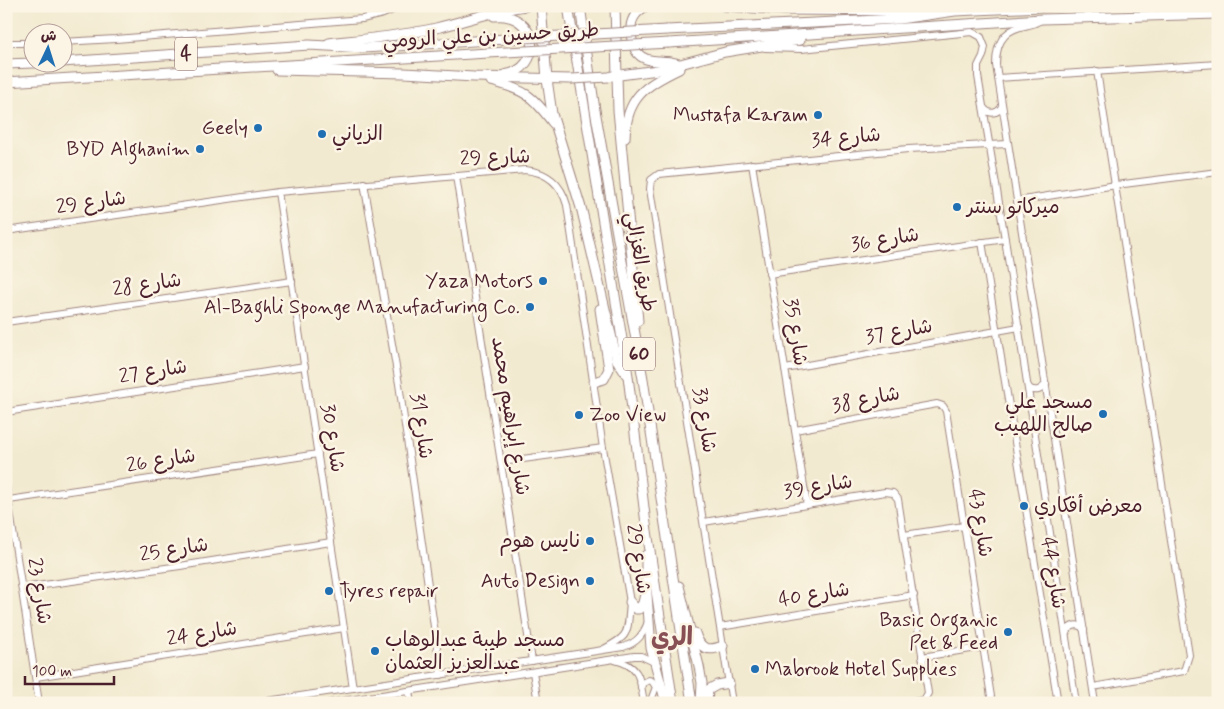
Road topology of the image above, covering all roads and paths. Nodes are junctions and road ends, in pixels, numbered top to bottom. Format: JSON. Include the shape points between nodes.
{"nodes":[{"id":1,"x":402,"y":6,"type":"edge"},
{"id":2,"x":494,"y":6,"type":"edge"},
{"id":3,"x":526,"y":6,"type":"edge"},
{"id":4,"x":541,"y":6,"type":"edge"},
{"id":5,"x":568,"y":6,"type":"edge"},
{"id":6,"x":580,"y":6,"type":"edge"},
{"id":7,"x":615,"y":6,"type":"edge"},
{"id":8,"x":646,"y":6,"type":"edge"},
{"id":9,"x":724,"y":6,"type":"edge"},
{"id":10,"x":1061,"y":6,"type":"edge"},
{"id":11,"x":1049,"y":7,"type":"edge"},
{"id":12,"x":955,"y":11,"type":"junction"},
{"id":13,"x":1218,"y":14,"type":"edge"},
{"id":14,"x":1042,"y":19,"type":"junction"},
{"id":15,"x":464,"y":20,"type":"junction"},
{"id":16,"x":862,"y":30,"type":"junction"},
{"id":17,"x":72,"y":41,"type":"edge"},
{"id":18,"x":6,"y":43,"type":"edge"},
{"id":19,"x":22,"y":43,"type":"edge"},
{"id":20,"x":309,"y":45,"type":"junction"},
{"id":21,"x":749,"y":47,"type":"junction"},
{"id":22,"x":702,"y":58,"type":"junction"},
{"id":23,"x":982,"y":59,"type":"junction"},
{"id":24,"x":72,"y":61,"type":"edge"},
{"id":25,"x":22,"y":63,"type":"edge"},
{"id":26,"x":6,"y":64,"type":"edge"},
{"id":27,"x":678,"y":64,"type":"junction"},
{"id":28,"x":1218,"y":64,"type":"edge"},
{"id":29,"x":996,"y":65,"type":"junction"},
{"id":30,"x":252,"y":67,"type":"junction"},
{"id":31,"x":1097,"y":71,"type":"junction"},
{"id":32,"x":613,"y":76,"type":"junction"},
{"id":33,"x":474,"y":77,"type":"junction"},
{"id":34,"x":998,"y":78,"type":"junction"},
{"id":35,"x":547,"y":79,"type":"junction"},
{"id":36,"x":6,"y":82,"type":"edge"},
{"id":37,"x":1002,"y":106,"type":"junction"},
{"id":38,"x":984,"y":108,"type":"junction"},
{"id":39,"x":556,"y":126,"type":"junction"},
{"id":40,"x":1008,"y":144,"type":"junction"},
{"id":41,"x":990,"y":145,"type":"junction"},
{"id":42,"x":752,"y":164,"type":"junction"},
{"id":43,"x":687,"y":171,"type":"joint"},
{"id":44,"x":1218,"y":172,"type":"edge"},
{"id":45,"x":456,"y":176,"type":"junction"},
{"id":46,"x":625,"y":176,"type":"junction"},
{"id":47,"x":364,"y":183,"type":"junction"},
{"id":48,"x":1116,"y":185,"type":"junction"},
{"id":49,"x":278,"y":192,"type":"junction"},
{"id":50,"x":1017,"y":200,"type":"junction"},
{"id":51,"x":6,"y":231,"type":"edge"},
{"id":52,"x":1005,"y":239,"type":"junction"},
{"id":53,"x":982,"y":242,"type":"junction"},
{"id":54,"x":770,"y":274,"type":"junction"},
{"id":55,"x":292,"y":281,"type":"junction"},
{"id":56,"x":600,"y":292,"type":"junction"},
{"id":57,"x":6,"y":322,"type":"edge"},
{"id":58,"x":1019,"y":327,"type":"junction"},
{"id":59,"x":997,"y":331,"type":"junction"},
{"id":60,"x":305,"y":366,"type":"junction"},
{"id":61,"x":785,"y":369,"type":"junction"},
{"id":62,"x":628,"y":376,"type":"junction"},
{"id":63,"x":643,"y":379,"type":"junction"},
{"id":64,"x":594,"y":382,"type":"junction"},
{"id":65,"x":1046,"y":384,"type":"junction"},
{"id":66,"x":1028,"y":385,"type":"junction"},
{"id":67,"x":942,"y":406,"type":"joint"},
{"id":68,"x":6,"y":412,"type":"edge"},
{"id":69,"x":795,"y":430,"type":"junction"},
{"id":70,"x":604,"y":448,"type":"junction"},
{"id":71,"x":318,"y":454,"type":"junction"},
{"id":72,"x":501,"y":462,"type":"junction"},
{"id":73,"x":6,"y":485,"type":"edge"},
{"id":74,"x":9,"y":500,"type":"junction"},
{"id":75,"x":807,"y":505,"type":"junction"},
{"id":76,"x":704,"y":522,"type":"junction"},
{"id":77,"x":646,"y":524,"type":"junction"},
{"id":78,"x":964,"y":526,"type":"junction"},
{"id":79,"x":904,"y":535,"type":"junction"},
{"id":80,"x":331,"y":542,"type":"junction"},
{"id":81,"x":669,"y":552,"type":"junction"},
{"id":82,"x":646,"y":581,"type":"junction"},
{"id":83,"x":22,"y":588,"type":"junction"},
{"id":84,"x":914,"y":595,"type":"junction"},
{"id":85,"x":630,"y":602,"type":"junction"},
{"id":86,"x":685,"y":606,"type":"junction"},
{"id":87,"x":650,"y":619,"type":"junction"},
{"id":88,"x":720,"y":627,"type":"junction"},
{"id":89,"x":344,"y":628,"type":"junction"},
{"id":90,"x":1084,"y":631,"type":"junction"},
{"id":91,"x":1066,"y":633,"type":"junction"},
{"id":92,"x":723,"y":646,"type":"junction"},
{"id":93,"x":982,"y":647,"type":"junction"},
{"id":94,"x":602,"y":650,"type":"junction"},
{"id":95,"x":572,"y":654,"type":"junction"},
{"id":96,"x":922,"y":657,"type":"junction"},
{"id":97,"x":546,"y":659,"type":"junction"},
{"id":98,"x":611,"y":659,"type":"junction"},
{"id":99,"x":532,"y":661,"type":"junction"},
{"id":100,"x":656,"y":664,"type":"junction"},
{"id":101,"x":573,"y":666,"type":"junction"},
{"id":102,"x":547,"y":670,"type":"junction"},
{"id":103,"x":533,"y":672,"type":"junction"},
{"id":104,"x":441,"y":675,"type":"junction"},
{"id":105,"x":36,"y":677,"type":"junction"},
{"id":106,"x":729,"y":683,"type":"junction"},
{"id":107,"x":1093,"y":687,"type":"junction"},
{"id":108,"x":353,"y":688,"type":"junction"},
{"id":109,"x":641,"y":688,"type":"junction"},
{"id":110,"x":409,"y":691,"type":"junction"},
{"id":111,"x":39,"y":703,"type":"edge"},
{"id":112,"x":254,"y":703,"type":"edge"},
{"id":113,"x":330,"y":703,"type":"edge"},
{"id":114,"x":411,"y":703,"type":"edge"},
{"id":115,"x":538,"y":703,"type":"edge"},
{"id":116,"x":644,"y":703,"type":"edge"},
{"id":117,"x":650,"y":703,"type":"edge"},
{"id":118,"x":666,"y":703,"type":"edge"},
{"id":119,"x":673,"y":703,"type":"edge"},
{"id":120,"x":692,"y":703,"type":"edge"},
{"id":121,"x":701,"y":703,"type":"edge"},
{"id":122,"x":707,"y":703,"type":"edge"},
{"id":123,"x":732,"y":703,"type":"edge"},
{"id":124,"x":906,"y":703,"type":"edge"},
{"id":125,"x":992,"y":703,"type":"edge"},
{"id":126,"x":1058,"y":703,"type":"edge"},
{"id":127,"x":1076,"y":703,"type":"edge"},
{"id":128,"x":1095,"y":703,"type":"edge"}],
"edges":[{"from":1,"to":17,"type":"street","via":[[362,19]]},
{"from":2,"to":15,"type":"highway"},
{"from":3,"to":15,"type":"highway"},
{"from":4,"to":35,"type":"highway"},
{"from":5,"to":62,"type":"highway","name":"طريق الغزالي","number":"60"},
{"from":6,"to":63,"type":"highway","name":"طريق الغزالي","number":"60","via":[[595,110]]},
{"from":7,"to":32,"type":"highway"},
{"from":8,"to":27,"type":"highway","via":[[631,22],[634,48],[648,60]]},
{"from":9,"to":12,"type":"highway","via":[[787,10]]},
{"from":10,"to":11,"type":"highway","name":"طريق حسين بن علي الرومي","number":"4"},
{"from":11,"to":12,"type":"highway","name":"طريق حسين بن علي الرومي","number":"4"},
{"from":12,"to":20,"type":"highway","name":"طريق حسين بن علي الرومي","number":"4","bridge":true,"via":[[899,19],[364,48]]},
{"from":13,"to":14,"type":"highway","name":"طريق حسين بن علي الرومي","number":"4"},
{"from":14,"to":16,"type":"highway","name":"طريق حسين بن علي الرومي","number":"4"},
{"from":14,"to":29,"type":"street","via":[[1006,35],[997,50]]},
{"from":15,"to":20,"type":"highway","via":[[409,33]]},
{"from":15,"to":33,"type":"highway","via":[[510,17],[526,27],[531,40],[529,59],[520,69],[507,75]]},
{"from":16,"to":21,"type":"highway"},
{"from":16,"to":30,"type":"highway","name":"طريق حسين بن علي الرومي","number":"4","bridge":true},
{"from":18,"to":19,"type":"street"},
{"from":20,"to":24,"type":"highway","name":"طريق حسين بن علي الرومي","number":"4"},
{"from":21,"to":22,"type":"highway"},
{"from":21,"to":23,"type":"street","via":[[801,48],[972,32],[984,42]]},
{"from":22,"to":27,"type":"highway"},
{"from":22,"to":46,"type":"highway","via":[[655,82],[634,100],[626,122]]},
{"from":23,"to":29,"type":"street","via":[[989,58]]},
{"from":23,"to":38,"type":"street","via":[[978,70]]},
{"from":25,"to":26,"type":"highway","name":"طريق حسين بن علي الرومي","number":"4"},
{"from":27,"to":32,"type":"highway"},
{"from":28,"to":31,"type":"street"},
{"from":29,"to":34,"type":"street"},
{"from":30,"to":33,"type":"highway","via":[[300,72]]},
{"from":30,"to":36,"type":"highway","name":"طريق حسين بن علي الرومي","number":"4"},
{"from":31,"to":34,"type":"street"},
{"from":31,"to":48,"type":"street"},
{"from":32,"to":35,"type":"highway","bridge":true},
{"from":32,"to":46,"type":"highway"},
{"from":33,"to":35,"type":"highway"},
{"from":33,"to":39,"type":"highway","via":[[525,93],[539,103]]},
{"from":34,"to":37,"type":"street"},
{"from":35,"to":39,"type":"highway"},
{"from":37,"to":38,"type":"street","via":[[993,113]]},
{"from":37,"to":40,"type":"street"},
{"from":38,"to":41,"type":"street"},
{"from":39,"to":56,"type":"highway","via":[[582,211]]},
{"from":40,"to":41,"type":"street","name":"شارع 34"},
{"from":40,"to":50,"type":"street"},
{"from":41,"to":42,"type":"street","name":"شارع 34","via":[[908,149]]},
{"from":41,"to":52,"type":"street"},
{"from":42,"to":43,"type":"street","name":"شارع 34"},
{"from":42,"to":54,"type":"street","name":"شارع 35"},
{"from":43,"to":76,"type":"street","name":"شارع 33","via":[[659,174],[652,180],[650,190]]},
{"from":44,"to":48,"type":"street"},
{"from":45,"to":47,"type":"street","name":"شارع 29"},
{"from":45,"to":64,"type":"street","name":"شارع 29","via":[[526,170],[553,179],[560,186],[567,204]]},
{"from":45,"to":72,"type":"street","name":"شارع إبراهيم محمد"},
{"from":46,"to":63,"type":"highway"},
{"from":47,"to":49,"type":"street","name":"شارع 29"},
{"from":47,"to":104,"type":"street","name":"شارع 31","via":[[399,384]]},
{"from":48,"to":50,"type":"street"},
{"from":48,"to":107,"type":"street","via":[[1189,655],[1184,671]]},
{"from":49,"to":51,"type":"street","name":"شارع 29"},
{"from":49,"to":55,"type":"street","name":"شارع 30"},
{"from":50,"to":65,"type":"street"},
{"from":52,"to":53,"type":"street","name":"شارع 36"},
{"from":52,"to":58,"type":"street"},
{"from":53,"to":54,"type":"street","name":"شارع 36"},
{"from":53,"to":59,"type":"street","name":"شارع 44"},
{"from":54,"to":61,"type":"street","name":"شارع 35"},
{"from":55,"to":57,"type":"street","name":"شارع 28"},
{"from":55,"to":60,"type":"street","name":"شارع 30"},
{"from":56,"to":62,"type":"highway","via":[[617,360]]},
{"from":56,"to":64,"type":"highway","via":[[601,323],[609,369],[604,379]]},
{"from":58,"to":59,"type":"street","name":"شارع 37"},
{"from":58,"to":66,"type":"street"},
{"from":59,"to":61,"type":"street","name":"شارع 37"},
{"from":59,"to":126,"type":"street","name":"شارع 44"},
{"from":60,"to":68,"type":"street","name":"شارع 27"},
{"from":60,"to":71,"type":"street","name":"شارع 30"},
{"from":61,"to":69,"type":"street","name":"شارع 35"},
{"from":62,"to":77,"type":"highway","name":"طريق الغزالي","number":"60"},
{"from":63,"to":81,"type":"highway","name":"طريق الغزالي","number":"60"},
{"from":64,"to":70,"type":"street","name":"شارع 29"},
{"from":65,"to":66,"type":"street","via":[[1034,391]]},
{"from":65,"to":90,"type":"street"},
{"from":66,"to":91,"type":"street"},
{"from":67,"to":69,"type":"street","name":"شارع 38","via":[[937,404]]},
{"from":67,"to":78,"type":"street","name":"شارع 43","via":[[946,411]]},
{"from":69,"to":75,"type":"street","name":"شارع 35"},
{"from":70,"to":72,"type":"street"},
{"from":70,"to":85,"type":"street","name":"شارع 29"},
{"from":71,"to":74,"type":"street","name":"شارع 26"},
{"from":71,"to":80,"type":"street","name":"شارع 30"},
{"from":72,"to":99,"type":"street","name":"شارع إبراهيم محمد"},
{"from":73,"to":74,"type":"street","name":"شارع 23"},
{"from":74,"to":83,"type":"street","name":"شارع 23"},
{"from":75,"to":76,"type":"street","name":"شارع 39"},
{"from":75,"to":79,"type":"street","name":"شارع 39","via":[[893,493],[898,498]]},
{"from":76,"to":88,"type":"street","name":"شارع 33"},
{"from":77,"to":82,"type":"highway"},
{"from":77,"to":119,"type":"highway","name":"طريق الغزالي","number":"60"},
{"from":78,"to":79,"type":"street"},
{"from":78,"to":93,"type":"street","name":"شارع 43"},
{"from":79,"to":84,"type":"street","name":"شارع 39"},
{"from":80,"to":83,"type":"street","name":"شارع 25"},
{"from":80,"to":89,"type":"street","name":"شارع 30"},
{"from":81,"to":86,"type":"highway"},
{"from":81,"to":120,"type":"highway","name":"طريق الغزالي","number":"60"},
{"from":82,"to":85,"type":"highway","via":[[642,606],[636,609]]},
{"from":82,"to":87,"type":"highway"},
{"from":83,"to":105,"type":"street","name":"شارع 23"},
{"from":84,"to":88,"type":"street","name":"شارع 40"},
{"from":84,"to":96,"type":"street","name":"شارع 39"},
{"from":85,"to":94,"type":"street","name":"شارع 29","via":[[626,636]]},
{"from":86,"to":92,"type":"highway","via":[[698,644],[707,648]]},
{"from":86,"to":121,"type":"highway","via":[[702,683]]},
{"from":87,"to":94,"type":"street","via":[[636,642]]},
{"from":87,"to":100,"type":"highway","via":[[651,648]]},
{"from":88,"to":92,"type":"street","name":"شارع 33"},
{"from":89,"to":105,"type":"street","name":"شارع 24"},
{"from":89,"to":108,"type":"street","name":"شارع 30"},
{"from":90,"to":91,"type":"street","via":[[1083,627],[1075,625]]},
{"from":90,"to":107,"type":"street"},
{"from":91,"to":127,"type":"street"},
{"from":92,"to":106,"type":"street","name":"شارع 33"},
{"from":93,"to":96,"type":"street"},
{"from":93,"to":125,"type":"street","name":"شارع 43"},
{"from":94,"to":95,"type":"street"},
{"from":95,"to":97,"type":"street"},
{"from":95,"to":101,"type":"street","via":[[568,662]]},
{"from":96,"to":124,"type":"street","name":"شارع 39","via":[[928,693],[924,700]]},
{"from":97,"to":99,"type":"street"},
{"from":97,"to":102,"type":"street","via":[[552,665]]},
{"from":98,"to":100,"type":"street","via":[[642,656]]},
{"from":98,"to":101,"type":"street"},
{"from":98,"to":109,"type":"street","via":[[632,666],[638,674]]},
{"from":99,"to":104,"type":"street"},
{"from":100,"to":118,"type":"highway"},
{"from":101,"to":102,"type":"street"},
{"from":102,"to":103,"type":"street"},
{"from":103,"to":110,"type":"street"},
{"from":103,"to":115,"type":"street"},
{"from":104,"to":108,"type":"street"},
{"from":105,"to":111,"type":"street","name":"شارع 23"},
{"from":106,"to":122,"type":"highway","via":[[711,687]]},
{"from":106,"to":123,"type":"street","name":"شارع 33"},
{"from":107,"to":128,"type":"street"},
{"from":108,"to":112,"type":"street"},
{"from":109,"to":116,"type":"street"},
{"from":109,"to":117,"type":"street","via":[[642,682],[649,680],[656,687]]},
{"from":110,"to":113,"type":"street"},
{"from":110,"to":114,"type":"street"}]}
